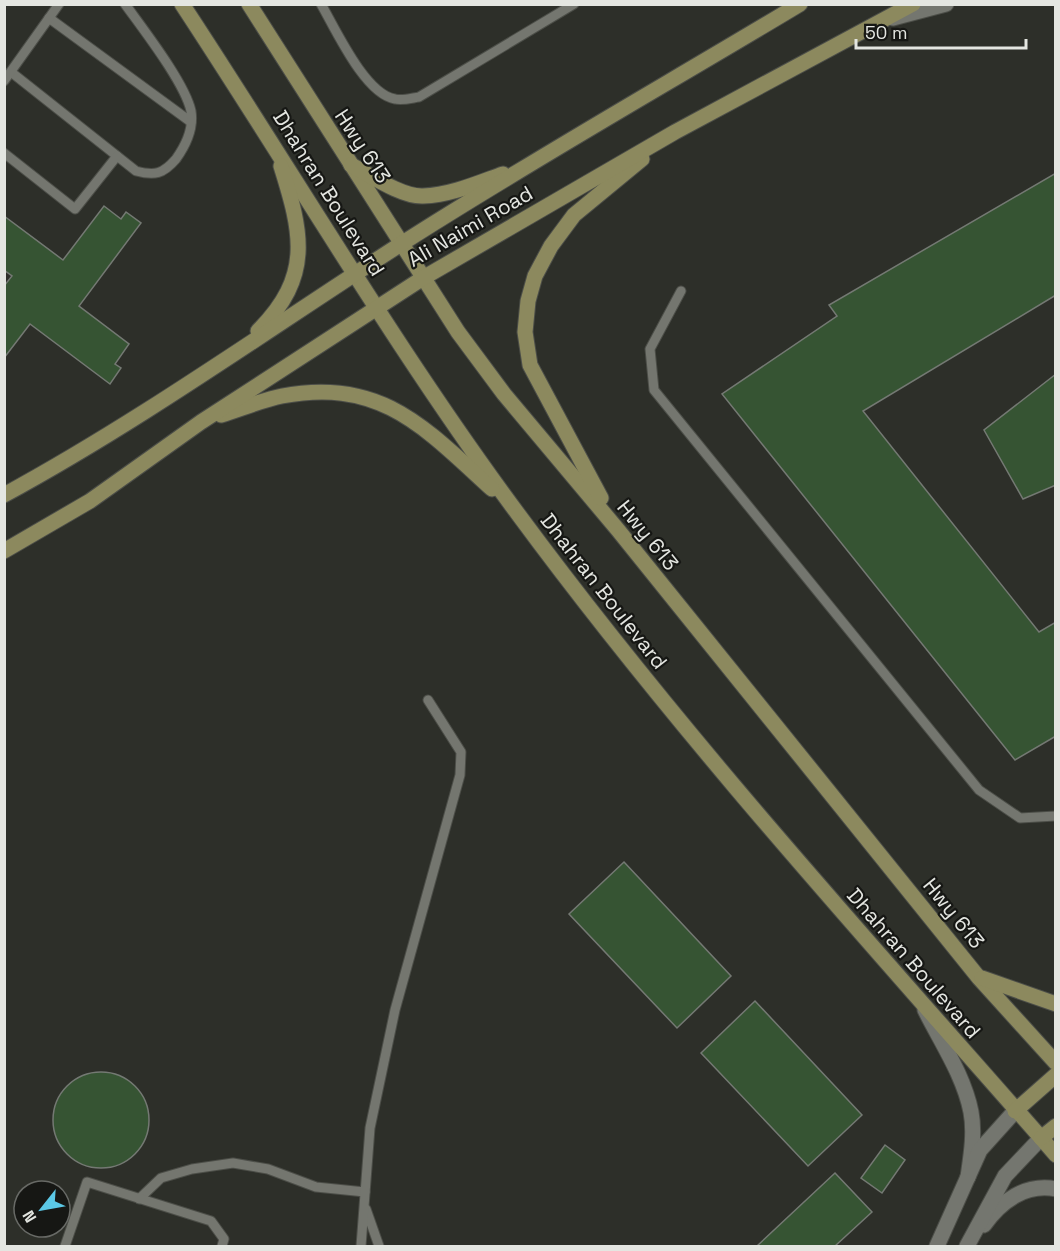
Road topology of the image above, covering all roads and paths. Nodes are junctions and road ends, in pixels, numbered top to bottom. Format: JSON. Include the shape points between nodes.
{"nodes":[{"id":1,"x":59,"y":4,"type":"edge"},
{"id":2,"x":125,"y":4,"type":"edge"},
{"id":3,"x":182,"y":4,"type":"edge"},
{"id":4,"x":249,"y":4,"type":"edge"},
{"id":5,"x":321,"y":4,"type":"edge"},
{"id":6,"x":574,"y":4,"type":"edge"},
{"id":7,"x":800,"y":4,"type":"edge"},
{"id":8,"x":913,"y":4,"type":"edge"},
{"id":9,"x":946,"y":4,"type":"edge"},
{"id":10,"x":49,"y":18,"type":"junction"},
{"id":11,"x":890,"y":19,"type":"junction"},
{"id":12,"x":11,"y":72,"type":"junction"},
{"id":13,"x":4,"y":81,"type":"edge"},
{"id":14,"x":190,"y":122,"type":"junction"},
{"id":15,"x":675,"y":132,"type":"junction"},
{"id":16,"x":275,"y":146,"type":"junction"},
{"id":17,"x":4,"y":153,"type":"edge"},
{"id":18,"x":117,"y":156,"type":"junction"},
{"id":19,"x":539,"y":159,"type":"junction"},
{"id":20,"x":350,"y":165,"type":"junction"},
{"id":21,"x":402,"y":244,"type":"junction"},
{"id":22,"x":355,"y":275,"type":"junction"},
{"id":23,"x":423,"y":278,"type":"junction"},
{"id":24,"x":681,"y":291,"type":"dead end"},
{"id":25,"x":376,"y":307,"type":"junction"},
{"id":26,"x":235,"y":354,"type":"junction"},
{"id":27,"x":201,"y":422,"type":"junction"},
{"id":28,"x":4,"y":495,"type":"edge"},
{"id":29,"x":517,"y":512,"type":"junction"},
{"id":30,"x":618,"y":530,"type":"junction"},
{"id":31,"x":4,"y":551,"type":"edge"},
{"id":32,"x":428,"y":700,"type":"dead end"},
{"id":33,"x":1056,"y":816,"type":"edge"},
{"id":34,"x":980,"y":978,"type":"junction"},
{"id":35,"x":922,"y":1005,"type":"junction"},
{"id":36,"x":1056,"y":1005,"type":"edge"},
{"id":37,"x":1056,"y":1063,"type":"edge"},
{"id":38,"x":1056,"y":1075,"type":"edge"},
{"id":39,"x":1015,"y":1110,"type":"junction"},
{"id":40,"x":1056,"y":1126,"type":"edge"},
{"id":41,"x":1041,"y":1138,"type":"junction"},
{"id":42,"x":1056,"y":1155,"type":"edge"},
{"id":43,"x":968,"y":1177,"type":"junction"},
{"id":44,"x":1056,"y":1189,"type":"edge"},
{"id":45,"x":365,"y":1192,"type":"junction"},
{"id":46,"x":139,"y":1198,"type":"junction"},
{"id":47,"x":364,"y":1204,"type":"junction"},
{"id":48,"x":66,"y":1246,"type":"edge"},
{"id":49,"x":222,"y":1246,"type":"edge"},
{"id":50,"x":361,"y":1246,"type":"edge"},
{"id":51,"x":379,"y":1246,"type":"edge"},
{"id":52,"x":937,"y":1246,"type":"edge"},
{"id":53,"x":967,"y":1246,"type":"edge"}],
"edges":[{"from":1,"to":10,"type":"lane"},
{"from":2,"to":14,"type":"lane","via":[[177,81],[191,111]]},
{"from":3,"to":16,"type":"main road","name":"Dhahran Boulevard"},
{"from":4,"to":20,"type":"main road","name":"Hwy 613"},
{"from":5,"to":6,"type":"lane","via":[[366,78],[384,96],[397,100],[419,97]]},
{"from":7,"to":19,"type":"main road","name":"Ali Naimi Road"},
{"from":8,"to":11,"type":"main road","name":"Ali Naimi Road"},
{"from":9,"to":11,"type":"street"},
{"from":10,"to":12,"type":"lane"},
{"from":10,"to":14,"type":"lane"},
{"from":11,"to":15,"type":"main road","name":"Ali Naimi Road"},
{"from":12,"to":13,"type":"lane"},
{"from":12,"to":18,"type":"lane"},
{"from":14,"to":18,"type":"lane","via":[[190,134],[166,171],[153,176],[136,171]]},
{"from":15,"to":23,"type":"main road","name":"Ali Naimi Road"},
{"from":15,"to":30,"type":"main road","via":[[574,215],[535,276],[528,301],[525,332],[530,366]]},
{"from":16,"to":22,"type":"main road","name":"Dhahran Boulevard"},
{"from":16,"to":26,"type":"main road","via":[[297,218],[296,269],[279,310]]},
{"from":17,"to":18,"type":"lane","via":[[75,209]]},
{"from":19,"to":20,"type":"main road","via":[[463,189],[421,196],[390,186]]},
{"from":19,"to":21,"type":"main road","name":"Ali Naimi Road"},
{"from":20,"to":21,"type":"main road","name":"Hwy 613"},
{"from":21,"to":22,"type":"main road","name":"Ali Naimi Road"},
{"from":21,"to":23,"type":"main road","name":"Hwy 613"},
{"from":22,"to":25,"type":"main road","name":"Dhahran Boulevard"},
{"from":22,"to":26,"type":"main road","name":"Ali Naimi Road"},
{"from":23,"to":25,"type":"main road","name":"Ali Naimi Road"},
{"from":23,"to":30,"type":"main road","name":"Hwy 613","via":[[504,394]]},
{"from":24,"to":33,"type":"lane","via":[[650,349],[654,390],[979,790],[1020,818]]},
{"from":25,"to":27,"type":"main road","name":"Ali Naimi Road"},
{"from":25,"to":29,"type":"main road","name":"Dhahran Boulevard","via":[[450,420]]},
{"from":26,"to":28,"type":"main road","name":"Ali Naimi Road","via":[[63,463]]},
{"from":27,"to":29,"type":"main road","via":[[280,396],[349,393],[408,417]]},
{"from":27,"to":31,"type":"main road","name":"Ali Naimi Road","via":[[90,501]]},
{"from":29,"to":35,"type":"main road","name":"Dhahran Boulevard","via":[[703,751]]},
{"from":30,"to":34,"type":"main road","name":"Hwy 613"},
{"from":32,"to":45,"type":"lane","via":[[461,752],[460,775],[395,1010],[370,1128]]},
{"from":34,"to":36,"type":"main road"},
{"from":34,"to":37,"type":"main road","name":"Hwy 613"},
{"from":35,"to":39,"type":"main road","name":"Dhahran Boulevard"},
{"from":35,"to":43,"type":"street","via":[[964,1089],[971,1113]]},
{"from":38,"to":39,"type":"main road"},
{"from":39,"to":41,"type":"main road","name":"Dhahran Boulevard"},
{"from":39,"to":43,"type":"street","via":[[980,1150]]},
{"from":40,"to":41,"type":"main road"},
{"from":41,"to":42,"type":"main road","name":"Dhahran Boulevard"},
{"from":41,"to":53,"type":"street","via":[[1005,1176]]},
{"from":43,"to":52,"type":"street"},
{"from":44,"to":53,"type":"street","via":[[1041,1186],[1013,1197],[986,1221]]},
{"from":45,"to":46,"type":"lane","via":[[316,1187],[268,1169],[233,1163],[161,1178]]},
{"from":45,"to":47,"type":"lane"},
{"from":46,"to":48,"type":"lane","via":[[87,1182]]},
{"from":46,"to":49,"type":"lane","via":[[211,1221],[224,1239]]},
{"from":47,"to":50,"type":"lane"},
{"from":47,"to":51,"type":"lane"}]}
